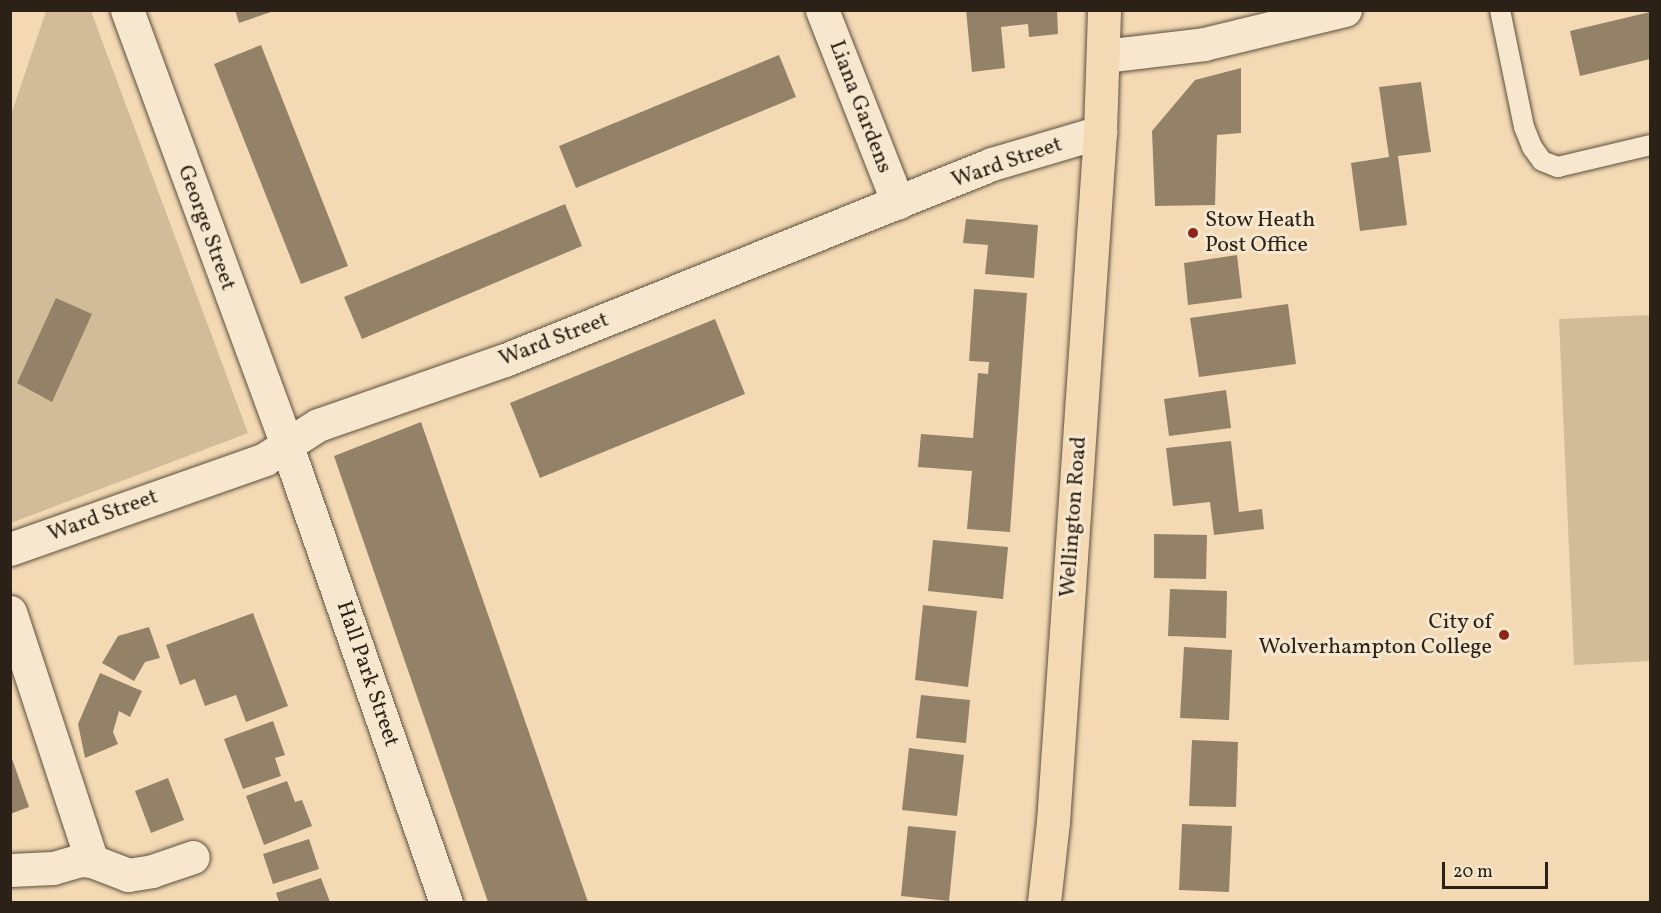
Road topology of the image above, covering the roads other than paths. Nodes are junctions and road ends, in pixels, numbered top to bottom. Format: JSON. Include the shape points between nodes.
{"nodes":[{"id":1,"x":127,"y":10,"type":"edge"},
{"id":2,"x":822,"y":10,"type":"edge"},
{"id":3,"x":1104,"y":10,"type":"edge"},
{"id":4,"x":1345,"y":10,"type":"edge"},
{"id":5,"x":1500,"y":10,"type":"edge"},
{"id":6,"x":1104,"y":56,"type":"junction"},
{"id":7,"x":1100,"y":132,"type":"junction"},
{"id":8,"x":1650,"y":145,"type":"edge"},
{"id":9,"x":898,"y":203,"type":"junction"},
{"id":10,"x":287,"y":446,"type":"junction"},
{"id":11,"x":10,"y":549,"type":"edge"},
{"id":12,"x":10,"y":612,"type":"edge"},
{"id":13,"x":193,"y":857,"type":"dead end"},
{"id":14,"x":92,"y":861,"type":"junction"},
{"id":15,"x":10,"y":870,"type":"edge"},
{"id":16,"x":446,"y":903,"type":"edge"},
{"id":17,"x":1044,"y":903,"type":"edge"}],
"edges":[{"from":1,"to":10,"type":"street","name":"George Street"},
{"from":2,"to":9,"type":"street","name":"Liana Gardens"},
{"from":3,"to":6,"type":"highway","name":"Wellington Road"},
{"from":4,"to":6,"type":"street","via":[[1204,44]]},
{"from":5,"to":8,"type":"lane","via":[[1524,127],[1542,161],[1558,167]]},
{"from":6,"to":7,"type":"highway","name":"Wellington Road"},
{"from":7,"to":9,"type":"street","name":"Ward Street","via":[[992,164]]},
{"from":7,"to":17,"type":"highway","name":"Wellington Road","via":[[1054,810]]},
{"from":9,"to":10,"type":"street","name":"Ward Street","via":[[505,360],[318,425]]},
{"from":10,"to":11,"type":"street","name":"Ward Street","via":[[265,459]]},
{"from":10,"to":16,"type":"street","name":"Hall Park Street"},
{"from":12,"to":14,"type":"street"},
{"from":13,"to":14,"type":"street","via":[[128,875]]},
{"from":14,"to":15,"type":"street"}]}
